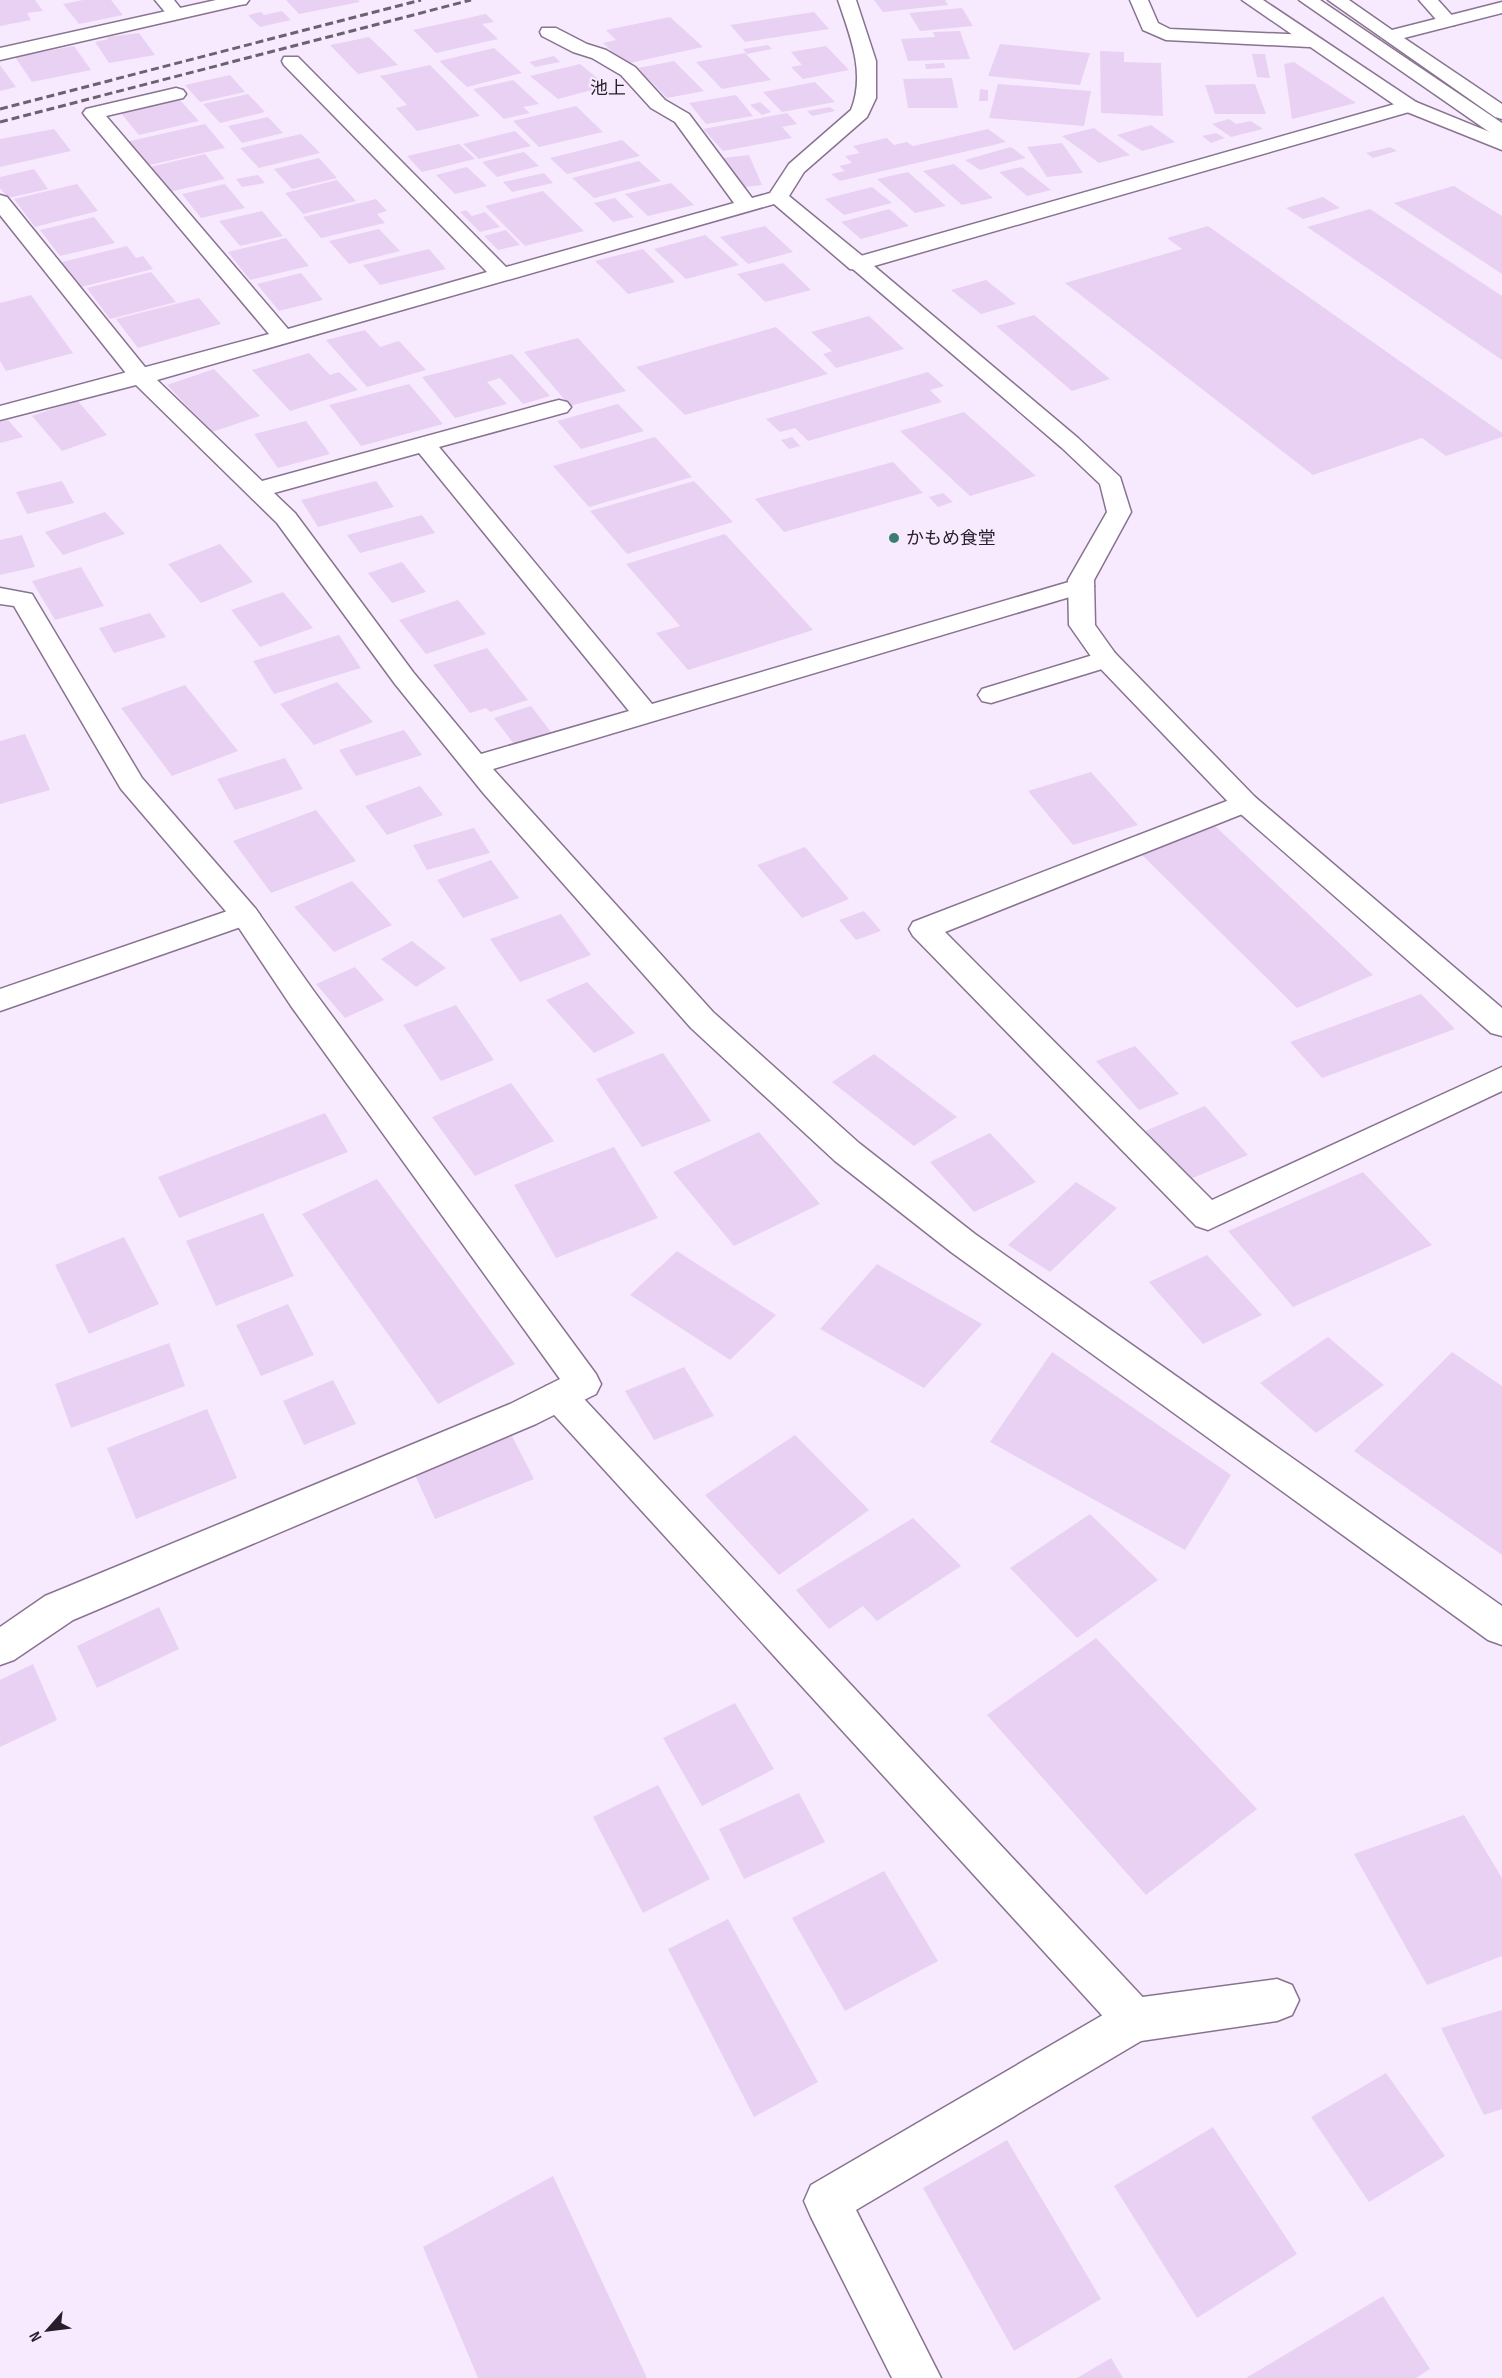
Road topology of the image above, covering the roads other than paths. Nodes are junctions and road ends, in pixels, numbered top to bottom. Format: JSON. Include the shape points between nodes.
{"nodes":[{"id":1,"x":240,"y":0,"type":"edge"},
{"id":2,"x":847,"y":0,"type":"edge"},
{"id":3,"x":1139,"y":0,"type":"edge"},
{"id":4,"x":1251,"y":0,"type":"edge"},
{"id":5,"x":1308,"y":0,"type":"edge"},
{"id":6,"x":1337,"y":0,"type":"edge"},
{"id":7,"x":1428,"y":0,"type":"edge"},
{"id":8,"x":170,"y":7,"type":"edge"},
{"id":9,"x":1502,"y":7,"type":"edge"},
{"id":10,"x":1448,"y":21,"type":"junction"},
{"id":11,"x":549,"y":32,"type":"dead end"},
{"id":12,"x":1389,"y":36,"type":"junction"},
{"id":13,"x":1309,"y":41,"type":"junction"},
{"id":14,"x":0,"y":54,"type":"edge"},
{"id":15,"x":291,"y":61,"type":"dead end"},
{"id":16,"x":176,"y":94,"type":"dead end"},
{"id":17,"x":1409,"y":106,"type":"junction"},
{"id":18,"x":1502,"y":113,"type":"edge"},
{"id":19,"x":1502,"y":132,"type":"edge"},
{"id":20,"x":1502,"y":144,"type":"edge"},
{"id":21,"x":778,"y":197,"type":"junction"},
{"id":22,"x":0,"y":201,"type":"edge"},
{"id":23,"x":747,"y":206,"type":"junction"},
{"id":24,"x":858,"y":264,"type":"junction"},
{"id":25,"x":502,"y":275,"type":"junction"},
{"id":26,"x":283,"y":337,"type":"junction"},
{"id":27,"x":141,"y":377,"type":"junction"},
{"id":28,"x":559,"y":407,"type":"dead end"},
{"id":29,"x":0,"y":413,"type":"edge"},
{"id":30,"x":424,"y":444,"type":"junction"},
{"id":31,"x":258,"y":490,"type":"junction"},
{"id":32,"x":1081,"y":585,"type":"junction"},
{"id":33,"x":0,"y":596,"type":"edge"},
{"id":34,"x":1106,"y":659,"type":"junction"},
{"id":35,"x":991,"y":695,"type":"dead end"},
{"id":36,"x":646,"y":714,"type":"junction"},
{"id":37,"x":475,"y":765,"type":"junction"},
{"id":38,"x":1245,"y":803,"type":"junction"},
{"id":39,"x":245,"y":915,"type":"junction"},
{"id":40,"x":0,"y":1000,"type":"edge"},
{"id":41,"x":1502,"y":1025,"type":"edge"},
{"id":42,"x":1502,"y":1078,"type":"edge"},
{"id":43,"x":559,"y":1396,"type":"junction"},
{"id":44,"x":1502,"y":1628,"type":"edge"},
{"id":45,"x":0,"y":1648,"type":"edge"},
{"id":46,"x":1277,"y":2000,"type":"dead end"},
{"id":47,"x":1135,"y":2020,"type":"junction"},
{"id":48,"x":917,"y":2378,"type":"edge"}],
"edges":[{"from":1,"to":8,"type":"street"},
{"from":2,"to":21,"type":"street","via":[[867,61],[866,98],[860,113],[796,168]]},
{"from":3,"to":13,"type":"street","via":[[1149,26],[1166,34]]},
{"from":4,"to":13,"type":"street"},
{"from":5,"to":19,"type":"street"},
{"from":6,"to":12,"type":"street"},
{"from":7,"to":10,"type":"street"},
{"from":8,"to":14,"type":"street"},
{"from":9,"to":10,"type":"street"},
{"from":10,"to":12,"type":"street"},
{"from":11,"to":23,"type":"street","via":[[628,71],[658,104],[682,118]]},
{"from":12,"to":18,"type":"street"},
{"from":13,"to":17,"type":"street"},
{"from":15,"to":25,"type":"street"},
{"from":16,"to":26,"type":"street","via":[[93,113]]},
{"from":17,"to":20,"type":"street"},
{"from":17,"to":24,"type":"street"},
{"from":21,"to":23,"type":"street"},
{"from":21,"to":24,"type":"street"},
{"from":22,"to":27,"type":"street"},
{"from":23,"to":25,"type":"street"},
{"from":24,"to":32,"type":"street","via":[[1071,443],[1111,482],[1119,512]]},
{"from":25,"to":26,"type":"street"},
{"from":26,"to":27,"type":"street"},
{"from":27,"to":29,"type":"street"},
{"from":27,"to":31,"type":"street"},
{"from":28,"to":30,"type":"street"},
{"from":30,"to":31,"type":"street"},
{"from":30,"to":36,"type":"street"},
{"from":31,"to":37,"type":"street","via":[[286,518],[404,678]]},
{"from":32,"to":34,"type":"street","via":[[1082,625]]},
{"from":32,"to":36,"type":"street"},
{"from":33,"to":39,"type":"street","via":[[23,599],[131,783]]},
{"from":34,"to":35,"type":"street"},
{"from":34,"to":38,"type":"street"},
{"from":36,"to":37,"type":"street"},
{"from":37,"to":44,"type":"street","via":[[702,1020],[847,1152],[963,1243]]},
{"from":38,"to":41,"type":"street"},
{"from":38,"to":42,"type":"street","via":[[924,929],[1208,1217]]},
{"from":39,"to":40,"type":"street"},
{"from":39,"to":43,"type":"street","via":[[583,1384]]},
{"from":43,"to":45,"type":"street","via":[[59,1608]]},
{"from":43,"to":47,"type":"street"},
{"from":46,"to":47,"type":"street"},
{"from":47,"to":48,"type":"street","via":[[827,2201]]}]}
